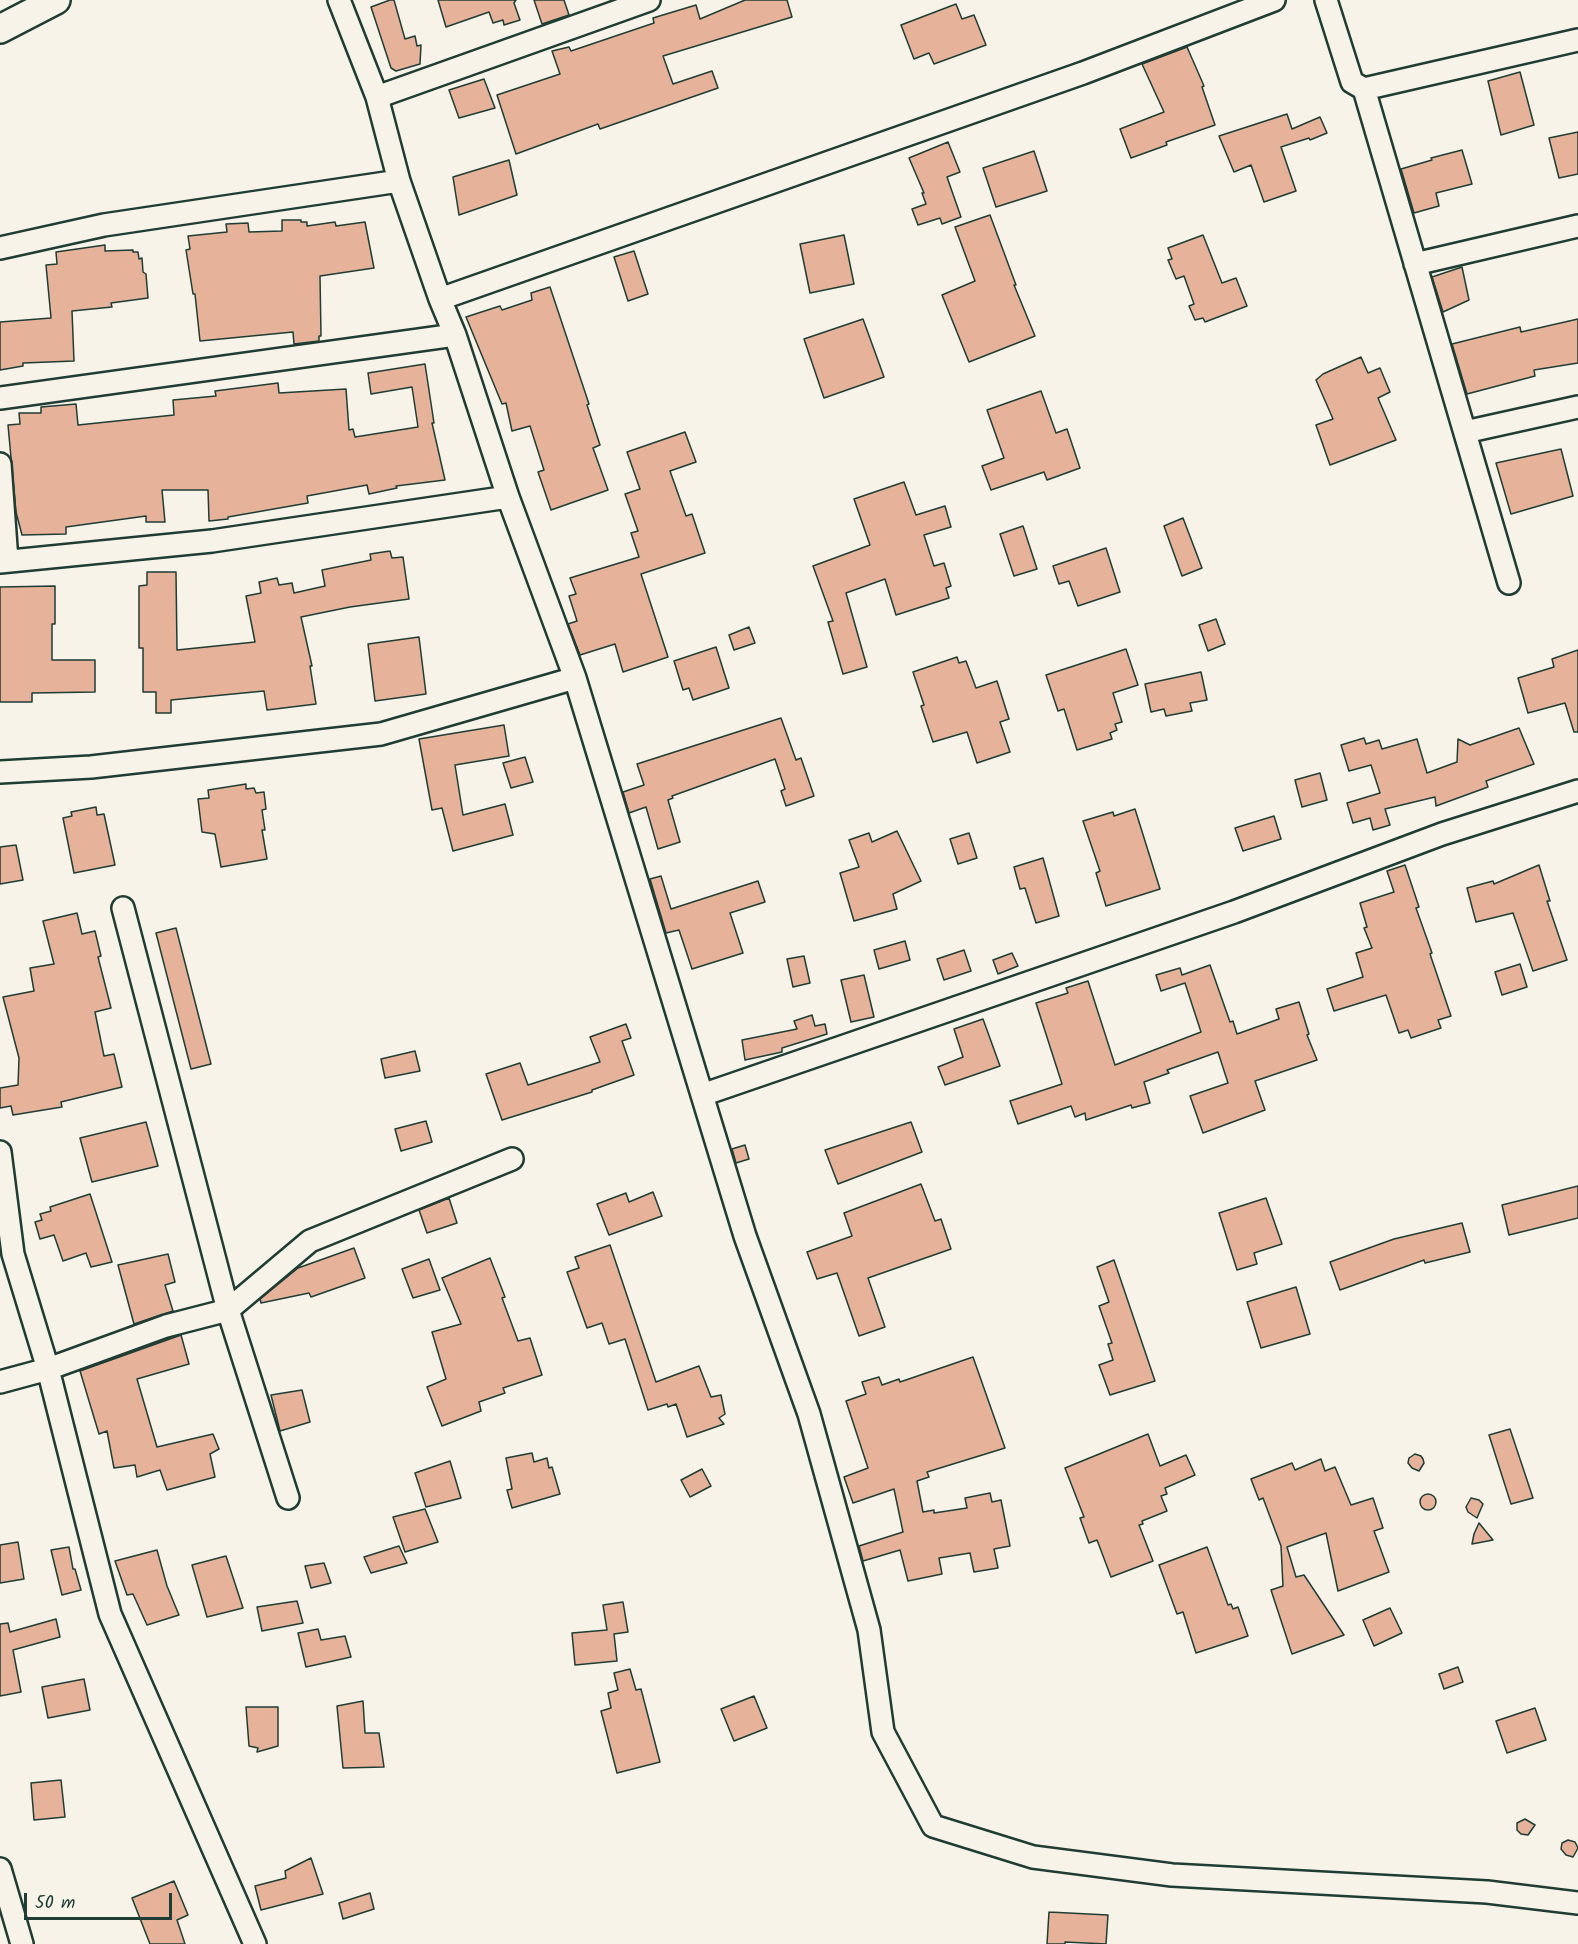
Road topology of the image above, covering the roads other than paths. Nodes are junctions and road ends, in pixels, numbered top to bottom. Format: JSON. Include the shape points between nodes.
{"nodes":[{"id":1,"x":56,"y":0,"type":"edge"},
{"id":2,"x":339,"y":0,"type":"edge"},
{"id":3,"x":649,"y":0,"type":"edge"},
{"id":4,"x":1274,"y":0,"type":"edge"},
{"id":5,"x":1326,"y":0,"type":"edge"},
{"id":6,"x":0,"y":29,"type":"edge"},
{"id":7,"x":1578,"y":40,"type":"edge"},
{"id":8,"x":1364,"y":89,"type":"junction"},
{"id":9,"x":377,"y":97,"type":"junction"},
{"id":10,"x":399,"y":181,"type":"junction"},
{"id":11,"x":1578,"y":226,"type":"edge"},
{"id":12,"x":0,"y":248,"type":"edge"},
{"id":13,"x":1415,"y":264,"type":"junction"},
{"id":14,"x":440,"y":299,"type":"junction"},
{"id":15,"x":455,"y":335,"type":"junction"},
{"id":16,"x":0,"y":398,"type":"edge"},
{"id":17,"x":1578,"y":407,"type":"edge"},
{"id":18,"x":1465,"y":432,"type":"junction"},
{"id":19,"x":0,"y":464,"type":"edge"},
{"id":20,"x":508,"y":497,"type":"junction"},
{"id":21,"x":3,"y":562,"type":"edge"},
{"id":22,"x":1509,"y":583,"type":"dead end"},
{"id":23,"x":575,"y":678,"type":"junction"},
{"id":24,"x":0,"y":772,"type":"edge"},
{"id":25,"x":1578,"y":791,"type":"edge"},
{"id":26,"x":123,"y":908,"type":"dead end"},
{"id":27,"x":702,"y":1095,"type":"junction"},
{"id":28,"x":0,"y":1152,"type":"edge"},
{"id":29,"x":512,"y":1159,"type":"dead end"},
{"id":30,"x":7,"y":1252,"type":"edge"},
{"id":31,"x":228,"y":1310,"type":"junction"},
{"id":32,"x":48,"y":1369,"type":"junction"},
{"id":33,"x":0,"y":1382,"type":"edge"},
{"id":34,"x":288,"y":1498,"type":"dead end"},
{"id":35,"x":0,"y":1869,"type":"edge"},
{"id":36,"x":1578,"y":1903,"type":"edge"},
{"id":37,"x":22,"y":1944,"type":"edge"},
{"id":38,"x":255,"y":1944,"type":"edge"}],
"edges":[{"from":1,"to":6,"type":"main road"},
{"from":2,"to":9,"type":"street"},
{"from":3,"to":9,"type":"street"},
{"from":4,"to":14,"type":"street","via":[[1050,84]]},
{"from":5,"to":8,"type":"street","via":[[1352,82]]},
{"from":7,"to":8,"type":"street"},
{"from":8,"to":13,"type":"street"},
{"from":9,"to":10,"type":"street"},
{"from":10,"to":12,"type":"street","via":[[104,225]]},
{"from":10,"to":14,"type":"street"},
{"from":11,"to":13,"type":"street"},
{"from":13,"to":18,"type":"street"},
{"from":14,"to":15,"type":"street"},
{"from":15,"to":16,"type":"street"},
{"from":15,"to":20,"type":"street"},
{"from":17,"to":18,"type":"street"},
{"from":18,"to":22,"type":"street"},
{"from":19,"to":21,"type":"street"},
{"from":20,"to":21,"type":"street","via":[[212,541]]},
{"from":20,"to":23,"type":"street"},
{"from":23,"to":24,"type":"street","via":[[381,735],[91,767]]},
{"from":23,"to":27,"type":"street"},
{"from":25,"to":27,"type":"street","via":[[1442,834],[1234,912]]},
{"from":26,"to":31,"type":"street"},
{"from":27,"to":36,"type":"street","via":[[745,1236],[809,1414],[869,1629],[883,1732],[933,1826],[1033,1857],[1172,1875],[1487,1892]]},
{"from":28,"to":30,"type":"street"},
{"from":29,"to":31,"type":"street","via":[[310,1241]]},
{"from":30,"to":32,"type":"street"},
{"from":31,"to":32,"type":"street","via":[[166,1326]]},
{"from":31,"to":34,"type":"street"},
{"from":32,"to":33,"type":"street"},
{"from":32,"to":38,"type":"street","via":[[110,1614]]},
{"from":35,"to":37,"type":"street"}]}
